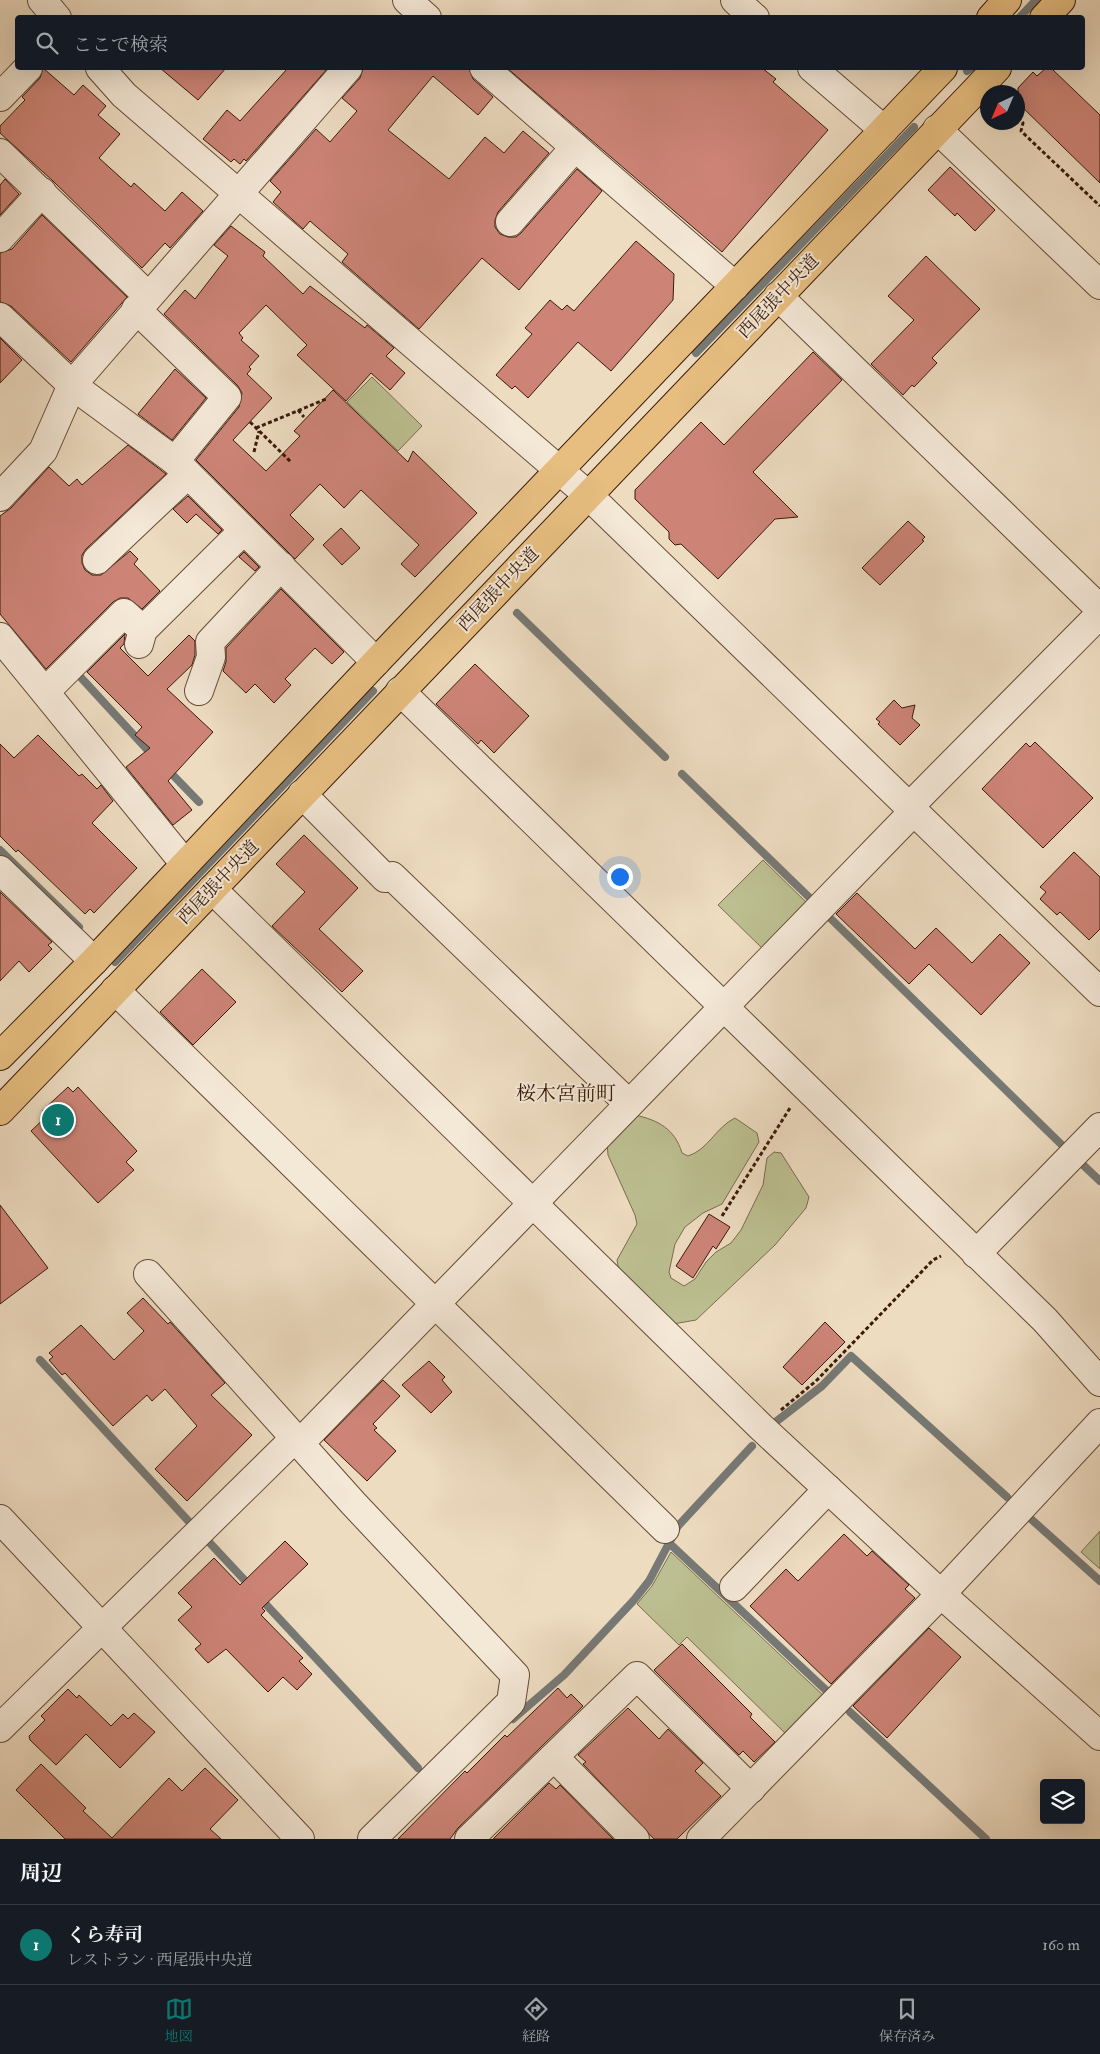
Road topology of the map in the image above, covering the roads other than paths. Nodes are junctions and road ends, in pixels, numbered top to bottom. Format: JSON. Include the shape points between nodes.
{"nodes":[{"id":1,"x":406,"y":0,"type":"edge"},
{"id":2,"x":735,"y":0,"type":"edge"},
{"id":3,"x":1007,"y":0,"type":"edge"},
{"id":4,"x":1061,"y":0,"type":"edge"},
{"id":5,"x":394,"y":15,"type":"edge"},
{"id":6,"x":424,"y":15,"type":"edge"},
{"id":7,"x":752,"y":15,"type":"edge"},
{"id":8,"x":994,"y":15,"type":"edge"},
{"id":9,"x":1047,"y":15,"type":"edge"},
{"id":10,"x":26,"y":70,"type":"edge"},
{"id":11,"x":102,"y":70,"type":"edge"},
{"id":12,"x":346,"y":70,"type":"edge"},
{"id":13,"x":486,"y":70,"type":"edge"},
{"id":14,"x":814,"y":70,"type":"edge"},
{"id":15,"x":941,"y":70,"type":"edge"},
{"id":16,"x":995,"y":70,"type":"edge"},
{"id":17,"x":0,"y":97,"type":"edge"},
{"id":18,"x":937,"y":129,"type":"junction"},
{"id":19,"x":884,"y":130,"type":"junction"},
{"id":20,"x":575,"y":147,"type":"junction"},
{"id":21,"x":0,"y":153,"type":"edge"},
{"id":22,"x":42,"y":192,"type":"junction"},
{"id":23,"x":238,"y":194,"type":"junction"},
{"id":24,"x":510,"y":222,"type":"dead end"},
{"id":25,"x":0,"y":238,"type":"edge"},
{"id":26,"x":1100,"y":285,"type":"edge"},
{"id":27,"x":735,"y":286,"type":"junction"},
{"id":28,"x":778,"y":296,"type":"junction"},
{"id":29,"x":142,"y":302,"type":"junction"},
{"id":30,"x":0,"y":317,"type":"edge"},
{"id":31,"x":72,"y":385,"type":"junction"},
{"id":32,"x":182,"y":467,"type":"junction"},
{"id":33,"x":560,"y":470,"type":"junction"},
{"id":34,"x":588,"y":494,"type":"junction"},
{"id":35,"x":0,"y":497,"type":"edge"},
{"id":36,"x":244,"y":530,"type":"junction"},
{"id":37,"x":96,"y":560,"type":"dead end"},
{"id":38,"x":281,"y":566,"type":"junction"},
{"id":39,"x":1100,"y":609,"type":"edge"},
{"id":40,"x":1100,"y":614,"type":"edge"},
{"id":41,"x":0,"y":637,"type":"edge"},
{"id":42,"x":376,"y":662,"type":"junction"},
{"id":43,"x":199,"y":691,"type":"dead end"},
{"id":44,"x":400,"y":691,"type":"junction"},
{"id":45,"x":46,"y":692,"type":"junction"},
{"id":46,"x":302,"y":794,"type":"junction"},
{"id":47,"x":911,"y":809,"type":"junction"},
{"id":48,"x":185,"y":864,"type":"junction"},
{"id":49,"x":0,"y":870,"type":"edge"},
{"id":50,"x":212,"y":889,"type":"junction"},
{"id":51,"x":94,"y":961,"type":"junction"},
{"id":52,"x":115,"y":990,"type":"junction"},
{"id":53,"x":1100,"y":992,"type":"edge"},
{"id":54,"x":723,"y":1007,"type":"junction"},
{"id":55,"x":0,"y":1056,"type":"edge"},
{"id":56,"x":629,"y":1104,"type":"junction"},
{"id":57,"x":0,"y":1111,"type":"edge"},
{"id":58,"x":1100,"y":1127,"type":"edge"},
{"id":59,"x":533,"y":1203,"type":"junction"},
{"id":60,"x":971,"y":1249,"type":"junction"},
{"id":61,"x":148,"y":1274,"type":"dead end"},
{"id":62,"x":435,"y":1304,"type":"junction"},
{"id":63,"x":1100,"y":1382,"type":"edge"},
{"id":64,"x":1100,"y":1423,"type":"edge"},
{"id":65,"x":299,"y":1440,"type":"junction"},
{"id":66,"x":828,"y":1489,"type":"junction"},
{"id":67,"x":0,"y":1518,"type":"edge"},
{"id":68,"x":664,"y":1529,"type":"dead end"},
{"id":69,"x":734,"y":1587,"type":"dead end"},
{"id":70,"x":941,"y":1594,"type":"junction"},
{"id":71,"x":101,"y":1627,"type":"junction"},
{"id":72,"x":0,"y":1728,"type":"edge"},
{"id":73,"x":1100,"y":1736,"type":"edge"},
{"id":74,"x":554,"y":1757,"type":"junction"},
{"id":75,"x":751,"y":1789,"type":"junction"},
{"id":76,"x":471,"y":1838,"type":"edge"},
{"id":77,"x":300,"y":1839,"type":"edge"},
{"id":78,"x":372,"y":1839,"type":"edge"},
{"id":79,"x":636,"y":1839,"type":"edge"},
{"id":80,"x":701,"y":1839,"type":"edge"}],
"edges":[{"from":1,"to":5,"type":"street"},
{"from":1,"to":6,"type":"street"},
{"from":2,"to":7,"type":"street"},
{"from":3,"to":8,"type":"main road"},
{"from":4,"to":9,"type":"main road"},
{"from":10,"to":17,"type":"street"},
{"from":11,"to":23,"type":"street","via":[[124,95]]},
{"from":12,"to":23,"type":"street"},
{"from":13,"to":20,"type":"street"},
{"from":14,"to":19,"type":"street"},
{"from":15,"to":19,"type":"main road","name":"西尾張中央道"},
{"from":16,"to":18,"type":"main road","name":"西尾張中央道"},
{"from":18,"to":26,"type":"street"},
{"from":18,"to":28,"type":"main road","name":"西尾張中央道"},
{"from":19,"to":27,"type":"main road","name":"西尾張中央道"},
{"from":20,"to":24,"type":"street"},
{"from":20,"to":27,"type":"street"},
{"from":21,"to":22,"type":"street"},
{"from":22,"to":25,"type":"street"},
{"from":22,"to":29,"type":"street"},
{"from":23,"to":29,"type":"street"},
{"from":23,"to":33,"type":"street"},
{"from":27,"to":33,"type":"main road","name":"西尾張中央道"},
{"from":28,"to":34,"type":"main road","name":"西尾張中央道"},
{"from":28,"to":39,"type":"street"},
{"from":29,"to":31,"type":"street"},
{"from":29,"to":32,"type":"street","via":[[227,397]]},
{"from":30,"to":31,"type":"street"},
{"from":31,"to":32,"type":"street"},
{"from":31,"to":35,"type":"street","via":[[43,451]]},
{"from":32,"to":36,"type":"street"},
{"from":32,"to":37,"type":"street"},
{"from":33,"to":34,"type":"street"},
{"from":33,"to":42,"type":"main road","name":"西尾張中央道"},
{"from":34,"to":44,"type":"main road","name":"西尾張中央道"},
{"from":34,"to":47,"type":"street"},
{"from":36,"to":38,"type":"street"},
{"from":36,"to":45,"type":"street","via":[[141,637],[124,613]]},
{"from":38,"to":42,"type":"street"},
{"from":38,"to":43,"type":"street","via":[[210,642],[211,657]]},
{"from":40,"to":47,"type":"street"},
{"from":41,"to":45,"type":"street"},
{"from":42,"to":48,"type":"main road","name":"西尾張中央道"},
{"from":44,"to":46,"type":"main road","name":"西尾張中央道"},
{"from":44,"to":54,"type":"street"},
{"from":45,"to":48,"type":"street"},
{"from":46,"to":50,"type":"main road","name":"西尾張中央道"},
{"from":46,"to":56,"type":"street","via":[[386,878],[392,876]]},
{"from":47,"to":53,"type":"street"},
{"from":47,"to":54,"type":"street"},
{"from":48,"to":51,"type":"main road","name":"西尾張中央道"},
{"from":49,"to":51,"type":"street"},
{"from":50,"to":52,"type":"main road","name":"西尾張中央道"},
{"from":50,"to":59,"type":"street"},
{"from":51,"to":55,"type":"main road","name":"西尾張中央道"},
{"from":52,"to":57,"type":"main road","name":"西尾張中央道"},
{"from":52,"to":62,"type":"street"},
{"from":54,"to":56,"type":"street"},
{"from":54,"to":60,"type":"street"},
{"from":56,"to":59,"type":"street"},
{"from":58,"to":60,"type":"street"},
{"from":59,"to":62,"type":"street"},
{"from":59,"to":66,"type":"street"},
{"from":60,"to":63,"type":"street","via":[[1045,1320]]},
{"from":61,"to":65,"type":"street"},
{"from":62,"to":65,"type":"street"},
{"from":62,"to":68,"type":"street"},
{"from":64,"to":70,"type":"street"},
{"from":65,"to":71,"type":"street"},
{"from":65,"to":78,"type":"street","via":[[353,1503],[514,1675],[511,1702]]},
{"from":66,"to":69,"type":"street"},
{"from":66,"to":70,"type":"street"},
{"from":67,"to":71,"type":"street"},
{"from":70,"to":73,"type":"street"},
{"from":70,"to":75,"type":"street"},
{"from":71,"to":72,"type":"street"},
{"from":71,"to":77,"type":"street"},
{"from":74,"to":75,"type":"street","via":[[637,1676]]},
{"from":74,"to":76,"type":"street"},
{"from":74,"to":79,"type":"street"},
{"from":75,"to":80,"type":"street"}]}
